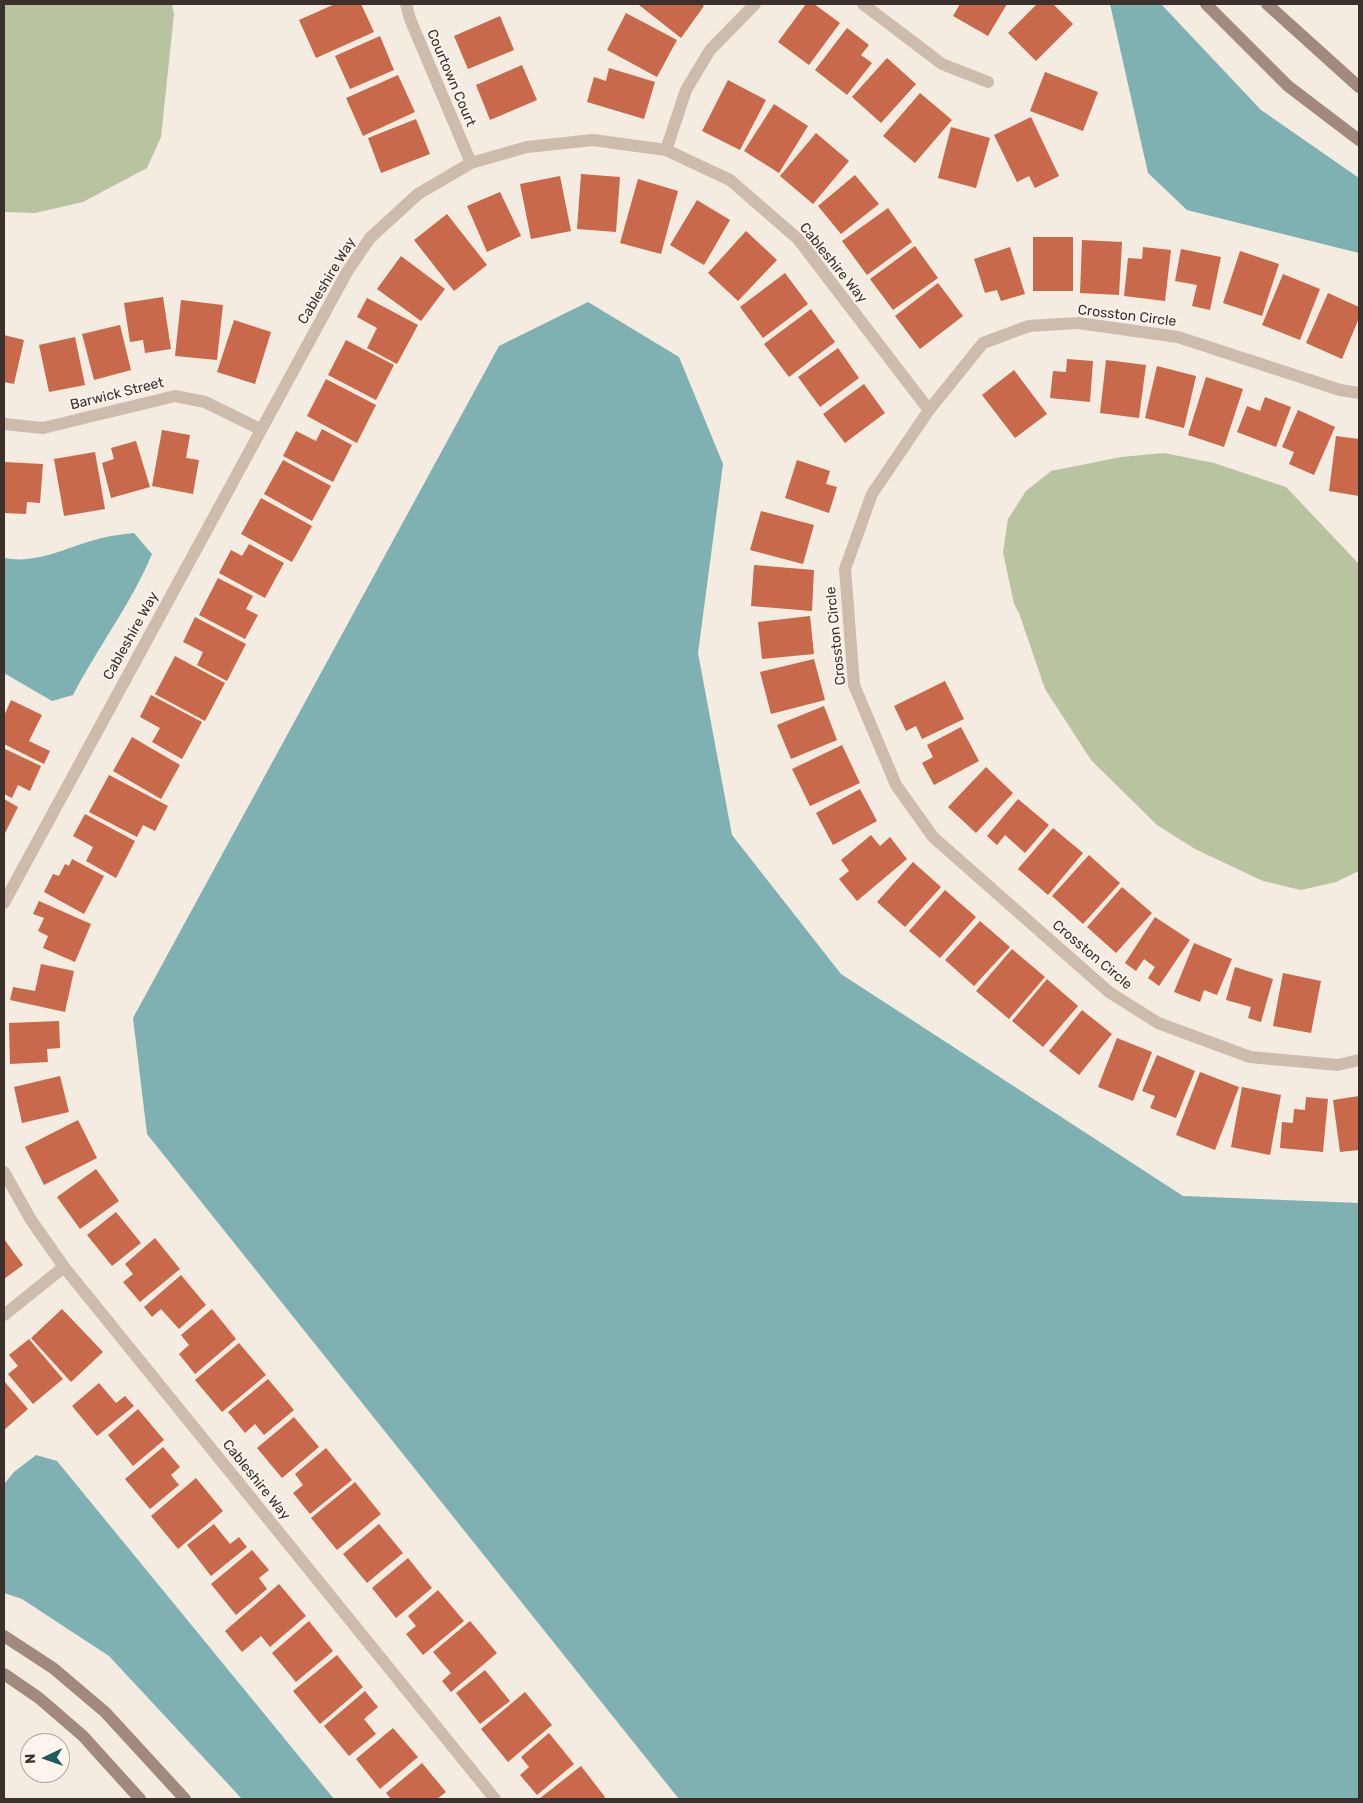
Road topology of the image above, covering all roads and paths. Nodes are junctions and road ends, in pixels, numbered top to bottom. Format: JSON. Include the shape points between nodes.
{"nodes":[{"id":1,"x":406,"y":4,"type":"edge"},
{"id":2,"x":756,"y":4,"type":"edge"},
{"id":3,"x":862,"y":4,"type":"edge"},
{"id":4,"x":1206,"y":4,"type":"edge"},
{"id":5,"x":1267,"y":4,"type":"edge"},
{"id":6,"x":988,"y":82,"type":"dead end"},
{"id":7,"x":1359,"y":87,"type":"edge"},
{"id":8,"x":1359,"y":140,"type":"edge"},
{"id":9,"x":666,"y":150,"type":"junction"},
{"id":10,"x":472,"y":163,"type":"junction"},
{"id":11,"x":1359,"y":393,"type":"edge"},
{"id":12,"x":929,"y":410,"type":"junction"},
{"id":13,"x":4,"y":424,"type":"edge"},
{"id":14,"x":260,"y":429,"type":"junction"},
{"id":15,"x":4,"y":902,"type":"edge"},
{"id":16,"x":1359,"y":1060,"type":"edge"},
{"id":17,"x":4,"y":1172,"type":"edge"},
{"id":18,"x":64,"y":1267,"type":"junction"},
{"id":19,"x":4,"y":1315,"type":"edge"},
{"id":20,"x":4,"y":1636,"type":"edge"},
{"id":21,"x":4,"y":1674,"type":"edge"},
{"id":22,"x":140,"y":1799,"type":"edge"},
{"id":23,"x":184,"y":1799,"type":"edge"},
{"id":24,"x":495,"y":1799,"type":"edge"}],
"edges":[{"from":1,"to":10,"type":"street","name":"Courtown Court"},
{"from":2,"to":9,"type":"street","via":[[710,50],[686,90]]},
{"from":3,"to":6,"type":"street","via":[[942,64]]},
{"from":4,"to":8,"type":"street","via":[[1288,86]]},
{"from":5,"to":7,"type":"street"},
{"from":9,"to":10,"type":"street","name":"Cableshire Way","via":[[594,140],[527,147]]},
{"from":9,"to":12,"type":"street","name":"Cableshire Way","via":[[730,180],[798,239]]},
{"from":10,"to":14,"type":"street","name":"Cableshire Way","via":[[418,194],[370,238],[347,272]]},
{"from":11,"to":12,"type":"street","name":"Crosston Circle","via":[[1340,390],[1178,337],[1078,323],[1028,326],[982,343]]},
{"from":12,"to":16,"type":"street","name":"Crosston Circle","via":[[872,494],[845,570],[854,685],[896,784],[933,836],[1109,992],[1158,1023],[1250,1057],[1338,1065]]},
{"from":13,"to":14,"type":"street","name":"Barwick Street","via":[[43,428],[175,396],[205,402]]},
{"from":14,"to":15,"type":"street","name":"Cableshire Way"},
{"from":17,"to":18,"type":"street","name":"Cableshire Way","via":[[31,1220]]},
{"from":18,"to":19,"type":"street"},
{"from":18,"to":24,"type":"street","name":"Cableshire Way"},
{"from":20,"to":23,"type":"street","via":[[53,1668],[105,1712]]},
{"from":21,"to":22,"type":"street","via":[[39,1698],[83,1736]]}]}
